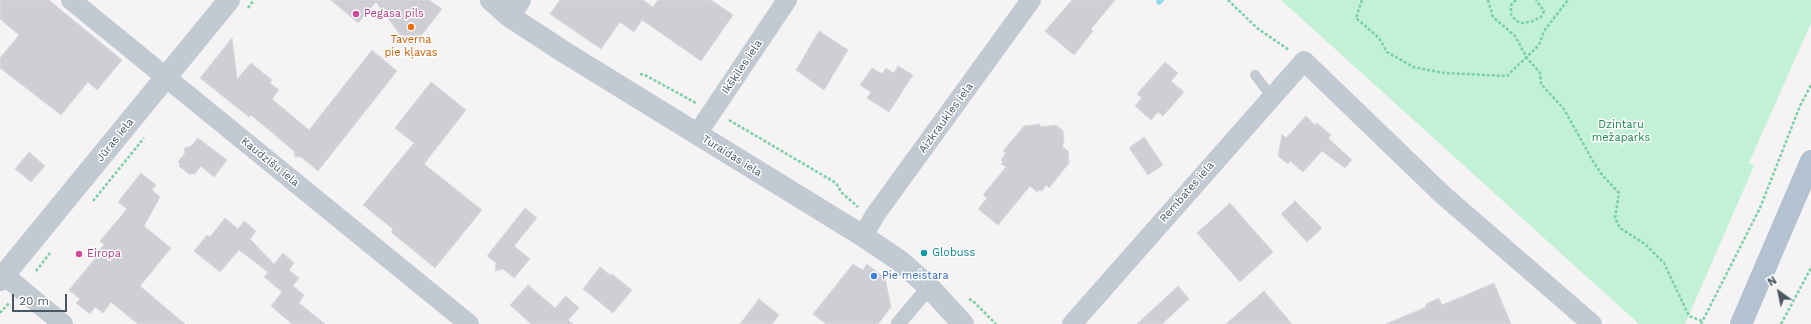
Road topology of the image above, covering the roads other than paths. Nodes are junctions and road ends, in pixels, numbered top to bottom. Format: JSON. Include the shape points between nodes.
{"nodes":[{"id":1,"x":71,"y":0,"type":"edge"},
{"id":2,"x":229,"y":0,"type":"edge"},
{"id":3,"x":491,"y":0,"type":"edge"},
{"id":4,"x":787,"y":0,"type":"edge"},
{"id":5,"x":1031,"y":0,"type":"edge"},
{"id":6,"x":514,"y":8,"type":"edge"},
{"id":7,"x":1255,"y":75,"type":"dead end"},
{"id":8,"x":166,"y":77,"type":"junction"},
{"id":9,"x":1272,"y":96,"type":"junction"},
{"id":10,"x":697,"y":134,"type":"junction"},
{"id":11,"x":1811,"y":161,"type":"edge"},
{"id":12,"x":863,"y":236,"type":"junction"},
{"id":13,"x":2,"y":278,"type":"edge"},
{"id":14,"x":929,"y":287,"type":"junction"},
{"id":15,"x":63,"y":324,"type":"edge"},
{"id":16,"x":469,"y":324,"type":"edge"},
{"id":17,"x":898,"y":324,"type":"edge"},
{"id":18,"x":963,"y":324,"type":"edge"},
{"id":19,"x":1072,"y":324,"type":"edge"},
{"id":20,"x":1592,"y":324,"type":"edge"},
{"id":21,"x":1741,"y":324,"type":"edge"}],
"edges":[{"from":1,"to":8,"type":"street","name":"Kaudzīšu iela"},
{"from":2,"to":8,"type":"street","name":"Jūras iela"},
{"from":3,"to":6,"type":"street","name":"Turaidas iela"},
{"from":4,"to":10,"type":"street","name":"Ikšķiles iela"},
{"from":5,"to":12,"type":"street","name":"Aizkraukles iela"},
{"from":6,"to":10,"type":"street","name":"Turaidas iela","via":[[564,52]]},
{"from":7,"to":9,"type":"lane"},
{"from":8,"to":13,"type":"street","name":"Jūras iela"},
{"from":8,"to":16,"type":"street","name":"Kaudzīšu iela"},
{"from":9,"to":19,"type":"street","name":"Rembates iela"},
{"from":9,"to":20,"type":"street","name":"Rembates iela","via":[[1304,61],[1442,195]]},
{"from":10,"to":12,"type":"street","name":"Turaidas iela"},
{"from":11,"to":21,"type":"main road"},
{"from":12,"to":14,"type":"street","name":"Turaidas iela","via":[[900,261]]},
{"from":13,"to":15,"type":"street"},
{"from":14,"to":17,"type":"street"},
{"from":14,"to":18,"type":"street","name":"Turaidas iela"}]}
